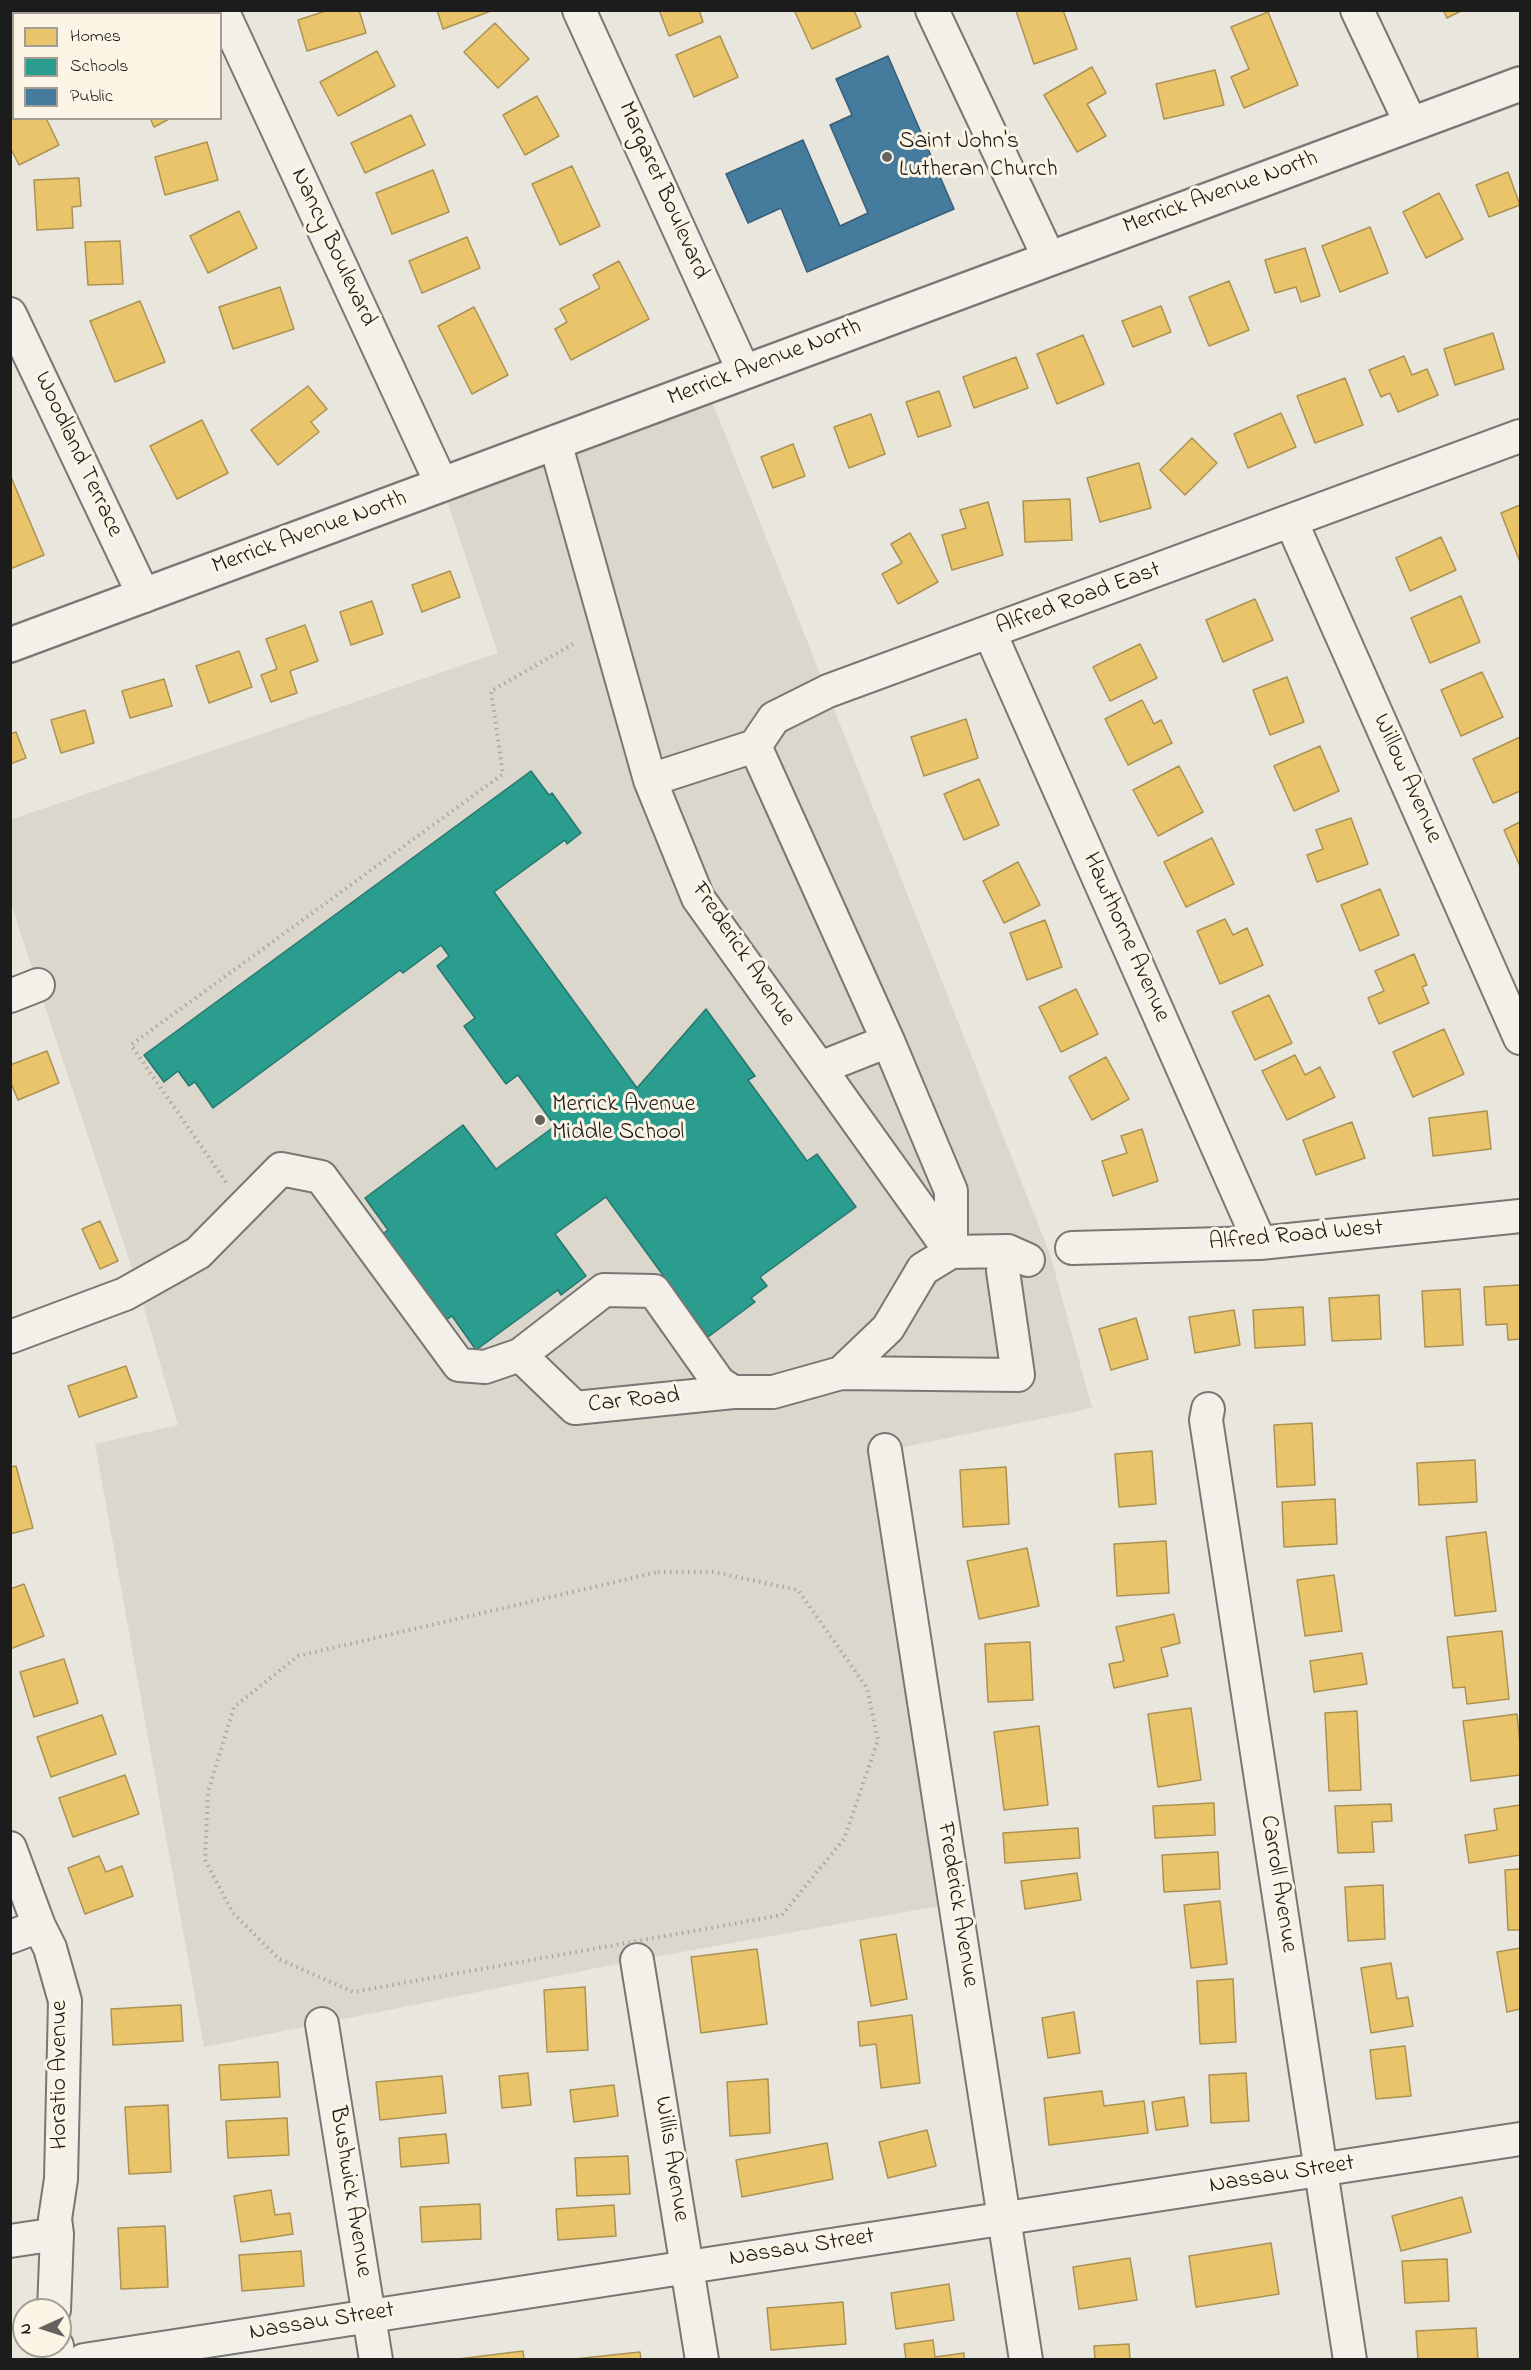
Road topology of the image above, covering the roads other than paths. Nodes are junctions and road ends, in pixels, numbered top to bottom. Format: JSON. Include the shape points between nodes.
{"nodes":[{"id":1,"x":222,"y":10,"type":"edge"},
{"id":2,"x":579,"y":10,"type":"edge"},
{"id":3,"x":932,"y":10,"type":"edge"},
{"id":4,"x":1357,"y":10,"type":"edge"},
{"id":5,"x":1521,"y":84,"type":"edge"},
{"id":6,"x":1411,"y":124,"type":"junction"},
{"id":7,"x":1049,"y":258,"type":"junction"},
{"id":8,"x":10,"y":314,"type":"edge"},
{"id":9,"x":744,"y":372,"type":"junction"},
{"id":10,"x":1521,"y":436,"type":"edge"},
{"id":11,"x":555,"y":442,"type":"junction"},
{"id":12,"x":442,"y":485,"type":"junction"},
{"id":13,"x":1292,"y":521,"type":"junction"},
{"id":14,"x":144,"y":596,"type":"junction"},
{"id":15,"x":990,"y":633,"type":"junction"},
{"id":16,"x":10,"y":645,"type":"edge"},
{"id":17,"x":755,"y":746,"type":"junction"},
{"id":18,"x":650,"y":780,"type":"junction"},
{"id":19,"x":1521,"y":1038,"type":"edge"},
{"id":20,"x":888,"y":1041,"type":"junction"},
{"id":21,"x":819,"y":1068,"type":"junction"},
{"id":22,"x":1521,"y":1216,"type":"edge"},
{"id":23,"x":1260,"y":1243,"type":"junction"},
{"id":24,"x":1072,"y":1248,"type":"dead end"},
{"id":25,"x":951,"y":1252,"type":"junction"},
{"id":26,"x":10,"y":1337,"type":"edge"},
{"id":27,"x":520,"y":1355,"type":"junction"},
{"id":28,"x":841,"y":1373,"type":"junction"},
{"id":29,"x":734,"y":1392,"type":"junction"},
{"id":30,"x":1208,"y":1409,"type":"dead end"},
{"id":31,"x":885,"y":1450,"type":"dead end"},
{"id":32,"x":10,"y":1848,"type":"edge"},
{"id":33,"x":39,"y":1926,"type":"junction"},
{"id":34,"x":10,"y":1937,"type":"edge"},
{"id":35,"x":637,"y":1960,"type":"dead end"},
{"id":36,"x":322,"y":2024,"type":"dead end"},
{"id":37,"x":1521,"y":2139,"type":"edge"},
{"id":38,"x":1321,"y":2170,"type":"junction"},
{"id":39,"x":1005,"y":2218,"type":"junction"},
{"id":40,"x":57,"y":2234,"type":"junction"},
{"id":41,"x":10,"y":2241,"type":"edge"},
{"id":42,"x":687,"y":2267,"type":"junction"},
{"id":43,"x":54,"y":2298,"type":"edge"},
{"id":44,"x":370,"y":2316,"type":"junction"},
{"id":45,"x":84,"y":2360,"type":"edge"},
{"id":46,"x":376,"y":2360,"type":"edge"},
{"id":47,"x":702,"y":2360,"type":"edge"},
{"id":48,"x":1026,"y":2360,"type":"edge"},
{"id":49,"x":1350,"y":2360,"type":"edge"}],
"edges":[{"from":1,"to":12,"type":"street","name":"Nancy Boulevard"},
{"from":2,"to":9,"type":"street","name":"Margaret Boulevard"},
{"from":3,"to":7,"type":"street"},
{"from":4,"to":6,"type":"street"},
{"from":5,"to":6,"type":"main road","name":"Merrick Avenue North"},
{"from":6,"to":7,"type":"main road","name":"Merrick Avenue North"},
{"from":7,"to":9,"type":"main road","name":"Merrick Avenue North"},
{"from":8,"to":14,"type":"street","name":"Woodland Terrace"},
{"from":9,"to":11,"type":"main road","name":"Merrick Avenue North"},
{"from":10,"to":13,"type":"street","name":"Alfred Road East"},
{"from":11,"to":12,"type":"main road","name":"Merrick Avenue North"},
{"from":11,"to":18,"type":"street","name":"Frederick Avenue"},
{"from":12,"to":14,"type":"main road","name":"Merrick Avenue North"},
{"from":13,"to":15,"type":"street","name":"Alfred Road East"},
{"from":13,"to":19,"type":"street","name":"Willow Avenue"},
{"from":14,"to":16,"type":"main road","name":"Merrick Avenue North"},
{"from":15,"to":17,"type":"street","name":"Alfred Road East","via":[[828,690],[774,718]]},
{"from":15,"to":23,"type":"street","name":"Hawthorne Avenue"},
{"from":17,"to":18,"type":"street"},
{"from":17,"to":20,"type":"street"},
{"from":18,"to":21,"type":"street","name":"Frederick Avenue","via":[[698,898]]},
{"from":20,"to":21,"type":"street"},
{"from":20,"to":25,"type":"street","via":[[951,1191]]},
{"from":21,"to":25,"type":"street","name":"Frederick Avenue"},
{"from":22,"to":23,"type":"street","name":"Alfred Road West"},
{"from":23,"to":24,"type":"street","name":"Alfred Road West"},
{"from":25,"to":28,"type":"street","via":[[923,1269],[888,1328]]},
{"from":25,"to":28,"type":"street","via":[[1018,1255],[1003,1271],[1018,1375]]},
{"from":26,"to":27,"type":"street","via":[[125,1294],[198,1253],[281,1169],[321,1177],[459,1365],[485,1367]]},
{"from":27,"to":29,"type":"street","name":"Car Road","via":[[575,1408]]},
{"from":27,"to":29,"type":"street","via":[[604,1290],[654,1291],[719,1383]]},
{"from":28,"to":29,"type":"street","name":"Car Road","via":[[773,1392]]},
{"from":30,"to":38,"type":"street","name":"Carroll Avenue","via":[[1206,1420]]},
{"from":31,"to":39,"type":"street","name":"Frederick Avenue"},
{"from":32,"to":33,"type":"street","name":"Horatio Avenue"},
{"from":33,"to":34,"type":"street"},
{"from":33,"to":40,"type":"street","name":"Horatio Avenue","via":[[50,1948],[65,2001]]},
{"from":35,"to":42,"type":"street","name":"Willis Avenue"},
{"from":36,"to":44,"type":"street","name":"Bushwick Avenue"},
{"from":37,"to":38,"type":"street","name":"Nassau Street"},
{"from":38,"to":39,"type":"street","name":"Nassau Street"},
{"from":38,"to":49,"type":"street","name":"Carroll Avenue"},
{"from":39,"to":42,"type":"street","name":"Nassau Street"},
{"from":39,"to":48,"type":"street","name":"Frederick Avenue"},
{"from":40,"to":41,"type":"street"},
{"from":40,"to":43,"type":"street","name":"Horatio Avenue"},
{"from":42,"to":44,"type":"street","name":"Nassau Street"},
{"from":42,"to":47,"type":"street","name":"Willis Avenue"},
{"from":44,"to":45,"type":"street","name":"Nassau Street"},
{"from":44,"to":46,"type":"street","name":"Bushwick Avenue"}]}
